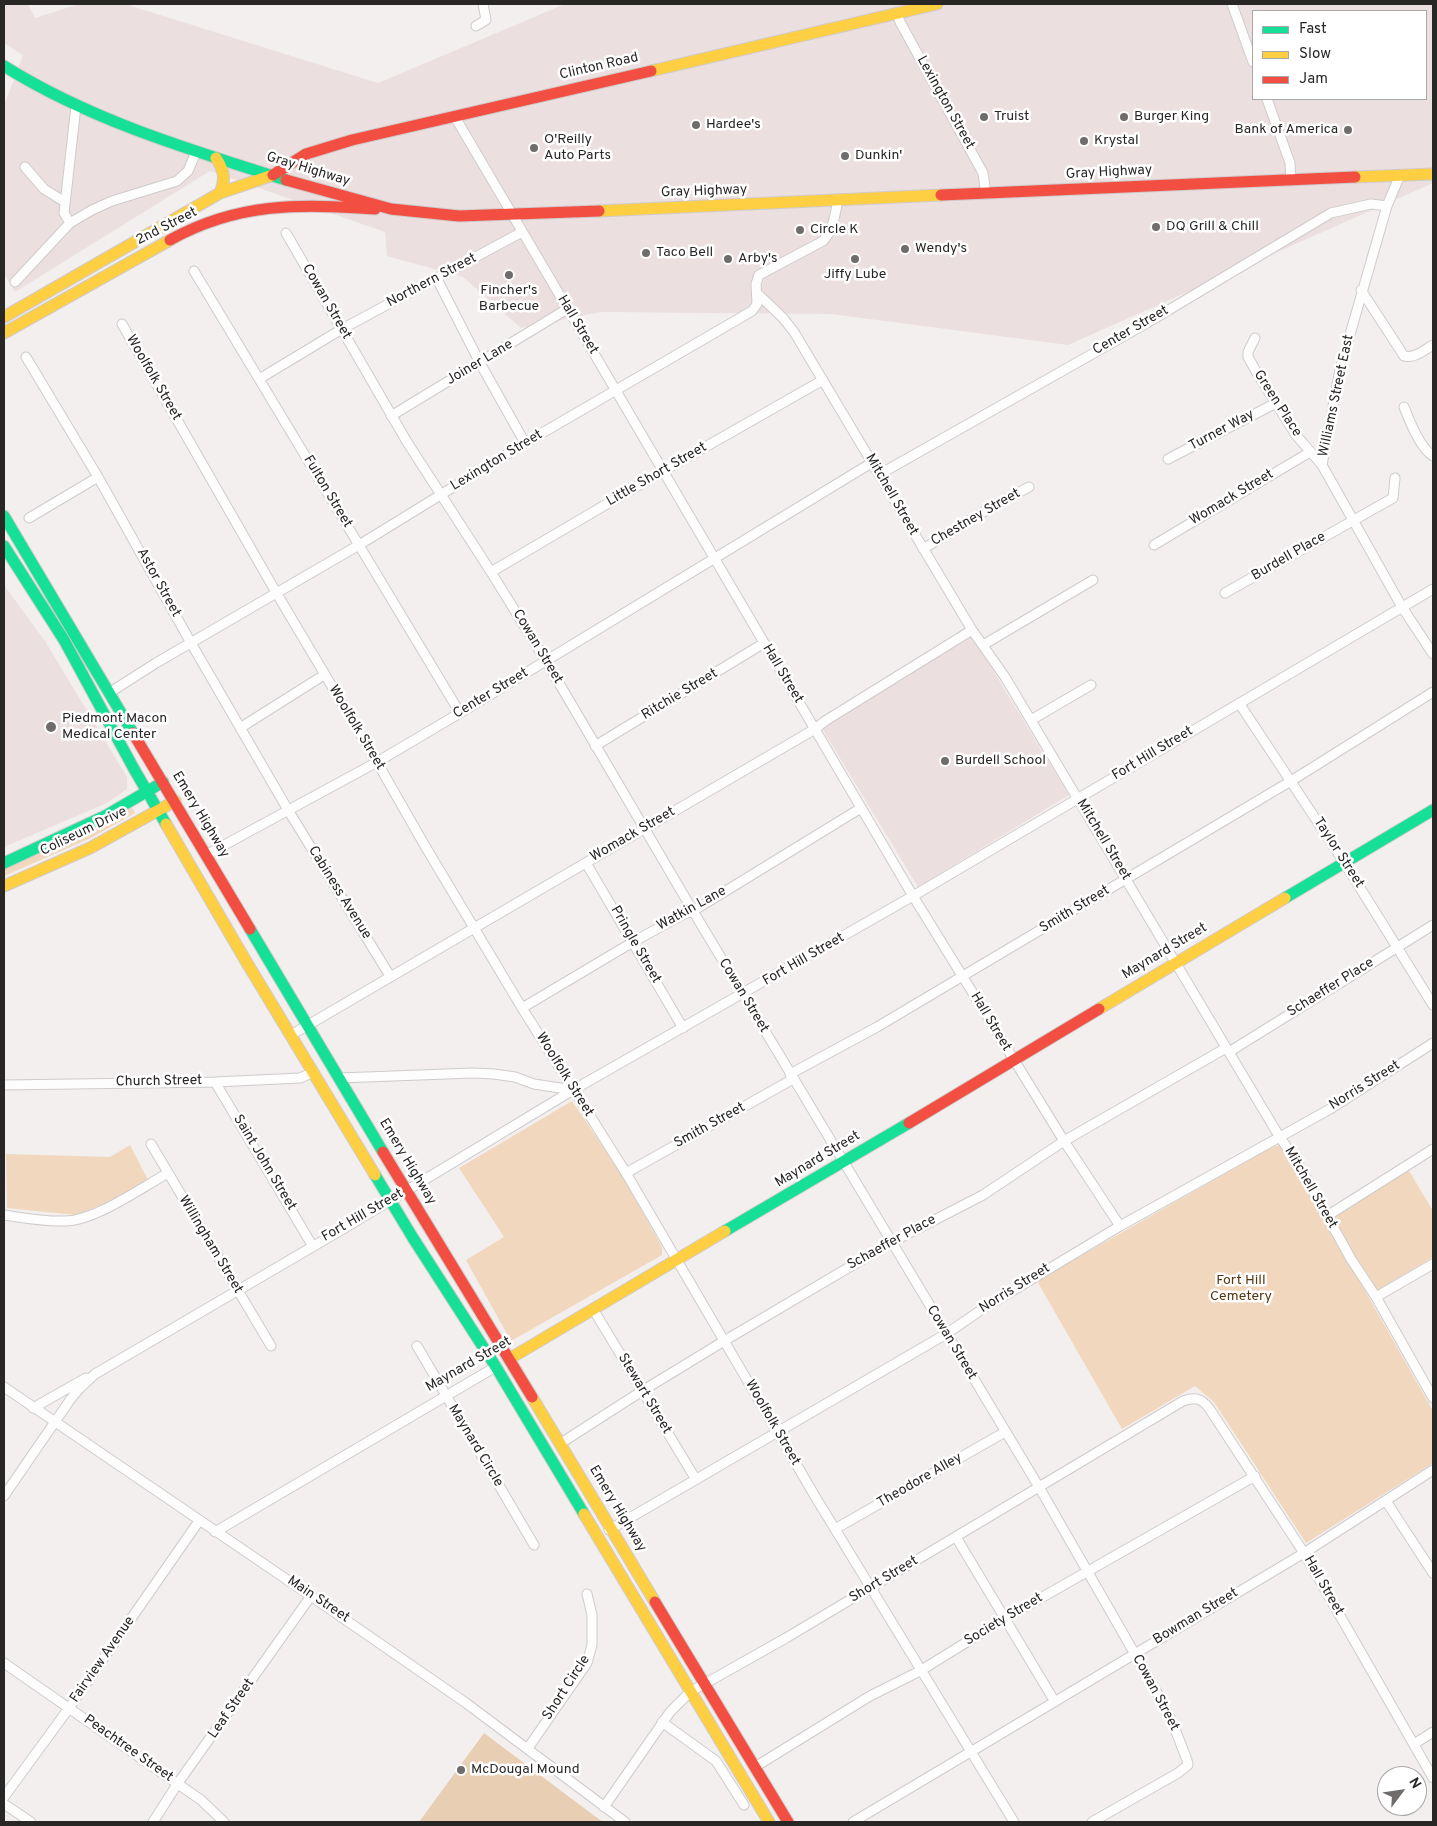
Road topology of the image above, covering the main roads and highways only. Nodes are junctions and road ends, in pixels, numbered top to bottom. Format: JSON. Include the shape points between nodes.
{"nodes":[{"id":1,"x":938,"y":4,"type":"edge"},
{"id":2,"x":4,"y":66,"type":"edge"},
{"id":3,"x":216,"y":158,"type":"junction"},
{"id":4,"x":1433,"y":174,"type":"edge"},
{"id":5,"x":273,"y":175,"type":"junction"},
{"id":6,"x":220,"y":193,"type":"junction"},
{"id":7,"x":391,"y":209,"type":"junction"},
{"id":8,"x":4,"y":317,"type":"edge"},
{"id":9,"x":4,"y":333,"type":"edge"},
{"id":10,"x":4,"y":516,"type":"edge"},
{"id":11,"x":4,"y":546,"type":"edge"},
{"id":12,"x":4,"y":560,"type":"edge"},
{"id":13,"x":43,"y":606,"type":"junction"},
{"id":14,"x":163,"y":782,"type":"junction"},
{"id":15,"x":148,"y":792,"type":"junction"},
{"id":16,"x":174,"y":801,"type":"junction"},
{"id":17,"x":1433,"y":810,"type":"edge"},
{"id":18,"x":158,"y":811,"type":"junction"},
{"id":19,"x":4,"y":863,"type":"edge"},
{"id":20,"x":4,"y":886,"type":"edge"},
{"id":21,"x":509,"y":1359,"type":"junction"},
{"id":22,"x":769,"y":1822,"type":"edge"},
{"id":23,"x":788,"y":1822,"type":"edge"}],
"edges":[{"from":1,"to":5,"type":"main road","name":"Clinton Road","via":[[322,148]]},
{"from":2,"to":3,"type":"main road","name":"Gray Highway","via":[[76,106]]},
{"from":3,"to":5,"type":"main road","name":"Gray Highway"},
{"from":3,"to":6,"type":"main road","via":[[224,174],[225,183]]},
{"from":4,"to":7,"type":"main road","name":"Gray Highway","via":[[459,216]]},
{"from":5,"to":6,"type":"main road","name":"2nd Street"},
{"from":5,"to":7,"type":"main road","name":"Gray Highway"},
{"from":6,"to":8,"type":"main road","name":"2nd Street"},
{"from":7,"to":9,"type":"main road","name":"2nd Street","via":[[268,207],[213,220],[188,230]]},
{"from":10,"to":14,"type":"main road","name":"Emery Highway"},
{"from":11,"to":13,"type":"main road"},
{"from":12,"to":13,"type":"main road"},
{"from":13,"to":15,"type":"main road"},
{"from":14,"to":15,"type":"main road","name":"Coliseum Drive"},
{"from":14,"to":16,"type":"main road","name":"Emery Highway"},
{"from":15,"to":18,"type":"main road"},
{"from":15,"to":19,"type":"main road","name":"Coliseum Drive","via":[[71,835]]},
{"from":16,"to":18,"type":"main road","name":"Coliseum Drive"},
{"from":16,"to":21,"type":"main road","name":"Emery Highway"},
{"from":17,"to":21,"type":"main road","name":"Maynard Street"},
{"from":18,"to":20,"type":"main road","name":"Coliseum Drive","via":[[90,848]]},
{"from":18,"to":22,"type":"main road"},
{"from":21,"to":23,"type":"main road","name":"Emery Highway"}]}
